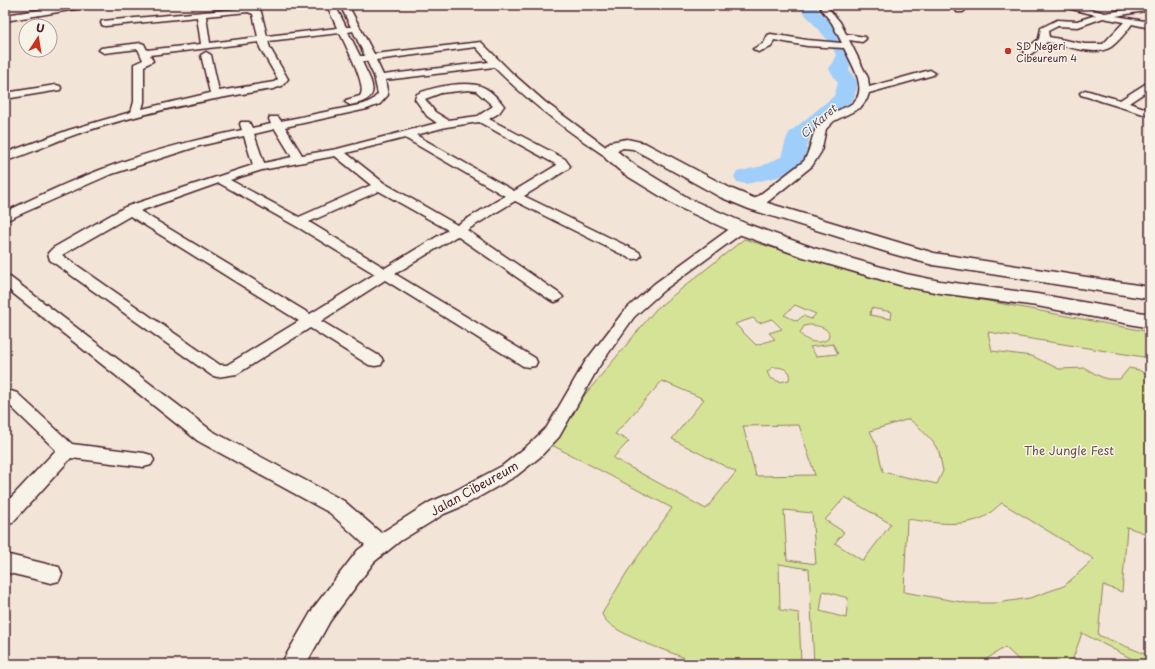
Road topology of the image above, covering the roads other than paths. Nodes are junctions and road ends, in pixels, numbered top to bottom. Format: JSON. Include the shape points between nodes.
{"nodes":[{"id":1,"x":65,"y":5,"type":"edge"},
{"id":2,"x":88,"y":5,"type":"edge"},
{"id":3,"x":331,"y":5,"type":"edge"},
{"id":4,"x":344,"y":5,"type":"edge"},
{"id":5,"x":825,"y":5,"type":"edge"},
{"id":6,"x":1066,"y":5,"type":"edge"},
{"id":7,"x":1141,"y":7,"type":"edge"},
{"id":8,"x":1150,"y":8,"type":"edge"},
{"id":9,"x":201,"y":14,"type":"junction"},
{"id":10,"x":5,"y":15,"type":"edge"},
{"id":11,"x":1104,"y":15,"type":"junction"},
{"id":12,"x":5,"y":18,"type":"edge"},
{"id":13,"x":1130,"y":21,"type":"junction"},
{"id":14,"x":105,"y":23,"type":"dead end"},
{"id":15,"x":1150,"y":25,"type":"edge"},
{"id":16,"x":357,"y":32,"type":"junction"},
{"id":17,"x":344,"y":34,"type":"junction"},
{"id":18,"x":862,"y":39,"type":"dead end"},
{"id":19,"x":1044,"y":39,"type":"junction"},
{"id":20,"x":842,"y":43,"type":"junction"},
{"id":21,"x":264,"y":44,"type":"junction"},
{"id":22,"x":758,"y":48,"type":"dead end"},
{"id":23,"x":104,"y":50,"type":"dead end"},
{"id":24,"x":143,"y":50,"type":"junction"},
{"id":25,"x":206,"y":51,"type":"junction"},
{"id":26,"x":1028,"y":52,"type":"dead end"},
{"id":27,"x":370,"y":58,"type":"junction"},
{"id":28,"x":357,"y":59,"type":"junction"},
{"id":29,"x":496,"y":64,"type":"junction"},
{"id":30,"x":930,"y":72,"type":"dead end"},
{"id":31,"x":379,"y":78,"type":"junction"},
{"id":32,"x":1150,"y":84,"type":"edge"},
{"id":33,"x":56,"y":88,"type":"dead end"},
{"id":34,"x":865,"y":91,"type":"junction"},
{"id":35,"x":1085,"y":93,"type":"dead end"},
{"id":36,"x":215,"y":95,"type":"junction"},
{"id":37,"x":5,"y":96,"type":"edge"},
{"id":38,"x":195,"y":101,"type":"junction"},
{"id":39,"x":139,"y":102,"type":"junction"},
{"id":40,"x":1121,"y":104,"type":"junction"},
{"id":41,"x":1150,"y":113,"type":"edge"},
{"id":42,"x":136,"y":114,"type":"junction"},
{"id":43,"x":481,"y":119,"type":"junction"},
{"id":44,"x":277,"y":122,"type":"junction"},
{"id":45,"x":446,"y":124,"type":"junction"},
{"id":46,"x":246,"y":128,"type":"junction"},
{"id":47,"x":408,"y":135,"type":"junction"},
{"id":48,"x":614,"y":151,"type":"junction"},
{"id":49,"x":337,"y":152,"type":"junction"},
{"id":50,"x":7,"y":154,"type":"edge"},
{"id":51,"x":299,"y":159,"type":"junction"},
{"id":52,"x":260,"y":167,"type":"junction"},
{"id":53,"x":220,"y":179,"type":"junction"},
{"id":54,"x":380,"y":186,"type":"junction"},
{"id":55,"x":514,"y":196,"type":"junction"},
{"id":56,"x":5,"y":205,"type":"edge"},
{"id":57,"x":755,"y":205,"type":"junction"},
{"id":58,"x":130,"y":210,"type":"junction"},
{"id":59,"x":5,"y":217,"type":"edge"},
{"id":60,"x":298,"y":222,"type":"junction"},
{"id":61,"x":740,"y":228,"type":"junction"},
{"id":62,"x":457,"y":230,"type":"junction"},
{"id":63,"x":634,"y":255,"type":"dead end"},
{"id":64,"x":933,"y":259,"type":"junction"},
{"id":65,"x":385,"y":274,"type":"junction"},
{"id":66,"x":1031,"y":274,"type":"junction"},
{"id":67,"x":5,"y":280,"type":"edge"},
{"id":68,"x":940,"y":287,"type":"junction"},
{"id":69,"x":1150,"y":293,"type":"edge"},
{"id":70,"x":555,"y":297,"type":"dead end"},
{"id":71,"x":1037,"y":300,"type":"junction"},
{"id":72,"x":310,"y":320,"type":"junction"},
{"id":73,"x":1150,"y":321,"type":"edge"},
{"id":74,"x":375,"y":361,"type":"dead end"},
{"id":75,"x":529,"y":362,"type":"dead end"},
{"id":76,"x":7,"y":396,"type":"edge"},
{"id":77,"x":67,"y":450,"type":"junction"},
{"id":78,"x":144,"y":460,"type":"dead end"},
{"id":79,"x":5,"y":517,"type":"edge"},
{"id":80,"x":380,"y":545,"type":"junction"},
{"id":81,"x":5,"y":563,"type":"edge"},
{"id":82,"x":51,"y":574,"type":"dead end"},
{"id":83,"x":293,"y":664,"type":"edge"}],
"edges":[{"from":1,"to":10,"type":"street"},
{"from":2,"to":12,"type":"street"},
{"from":3,"to":17,"type":"street"},
{"from":4,"to":16,"type":"street"},
{"from":5,"to":20,"type":"street","via":[[825,9],[836,22]]},
{"from":6,"to":11,"type":"street"},
{"from":7,"to":8,"type":"street"},
{"from":7,"to":11,"type":"street"},
{"from":9,"to":14,"type":"street","via":[[140,23]]},
{"from":9,"to":21,"type":"street","via":[[248,10],[257,12]]},
{"from":9,"to":25,"type":"street"},
{"from":11,"to":13,"type":"street"},
{"from":11,"to":19,"type":"street","via":[[1078,24],[1056,23],[1044,30]]},
{"from":13,"to":15,"type":"street"},
{"from":13,"to":19,"type":"street","via":[[1108,45],[1102,48]]},
{"from":16,"to":17,"type":"street"},
{"from":16,"to":27,"type":"street"},
{"from":17,"to":21,"type":"street"},
{"from":17,"to":28,"type":"street"},
{"from":18,"to":20,"type":"street"},
{"from":19,"to":26,"type":"street"},
{"from":20,"to":22,"type":"street","via":[[771,37],[768,45]]},
{"from":20,"to":34,"type":"street","via":[[863,78]]},
{"from":21,"to":25,"type":"street"},
{"from":21,"to":36,"type":"street","via":[[283,79],[264,88]]},
{"from":23,"to":24,"type":"street"},
{"from":24,"to":25,"type":"street"},
{"from":24,"to":39,"type":"street","via":[[139,64]]},
{"from":25,"to":36,"type":"street"},
{"from":27,"to":28,"type":"street"},
{"from":27,"to":29,"type":"street","via":[[478,44]]},
{"from":27,"to":31,"type":"street"},
{"from":28,"to":44,"type":"street","via":[[366,80],[369,92],[367,97]]},
{"from":29,"to":31,"type":"street"},
{"from":29,"to":48,"type":"street","via":[[555,117],[589,141]]},
{"from":30,"to":34,"type":"street"},
{"from":31,"to":44,"type":"street","via":[[383,95],[372,104]]},
{"from":32,"to":40,"type":"street"},
{"from":33,"to":37,"type":"street"},
{"from":34,"to":57,"type":"street","via":[[862,100],[856,106],[825,124],[815,152],[808,163]]},
{"from":35,"to":40,"type":"street"},
{"from":36,"to":38,"type":"street"},
{"from":38,"to":39,"type":"street"},
{"from":38,"to":42,"type":"street"},
{"from":39,"to":42,"type":"street"},
{"from":40,"to":41,"type":"street"},
{"from":42,"to":50,"type":"street"},
{"from":43,"to":45,"type":"street"},
{"from":43,"to":45,"type":"street","via":[[495,111],[498,106],[477,88],[464,87],[421,96],[420,99],[432,114]]},
{"from":43,"to":55,"type":"street","via":[[561,162],[564,166]]},
{"from":44,"to":46,"type":"street"},
{"from":44,"to":51,"type":"street"},
{"from":45,"to":47,"type":"street"},
{"from":46,"to":52,"type":"street"},
{"from":46,"to":56,"type":"street","via":[[184,138],[143,150]]},
{"from":46,"to":59,"type":"street","via":[[105,172]]},
{"from":47,"to":49,"type":"street"},
{"from":47,"to":55,"type":"street"},
{"from":48,"to":57,"type":"street","via":[[627,144],[642,147],[726,193]]},
{"from":48,"to":61,"type":"street","via":[[630,170],[684,203]]},
{"from":49,"to":51,"type":"street"},
{"from":49,"to":54,"type":"street"},
{"from":51,"to":52,"type":"street"},
{"from":52,"to":53,"type":"street"},
{"from":53,"to":58,"type":"street"},
{"from":53,"to":60,"type":"street"},
{"from":54,"to":60,"type":"street"},
{"from":54,"to":62,"type":"street"},
{"from":55,"to":62,"type":"street"},
{"from":55,"to":63,"type":"street"},
{"from":57,"to":64,"type":"street"},
{"from":58,"to":72,"type":"street"},
{"from":58,"to":72,"type":"street","via":[[58,251],[54,257],[217,371],[231,370]]},
{"from":60,"to":65,"type":"street"},
{"from":61,"to":68,"type":"street","via":[[874,272]]},
{"from":61,"to":80,"type":"street","name":"Jalan Cibeureum","via":[[659,287],[629,314],[591,366],[553,432],[533,452],[509,471],[437,508]]},
{"from":62,"to":65,"type":"street"},
{"from":62,"to":70,"type":"street"},
{"from":64,"to":66,"type":"street"},
{"from":64,"to":68,"type":"street","via":[[946,270],[946,281]]},
{"from":65,"to":72,"type":"street"},
{"from":65,"to":75,"type":"street"},
{"from":66,"to":69,"type":"street"},
{"from":66,"to":71,"type":"street","via":[[1019,277],[1016,285],[1023,293]]},
{"from":67,"to":80,"type":"street","via":[[205,436],[337,507]]},
{"from":68,"to":71,"type":"street"},
{"from":71,"to":73,"type":"street"},
{"from":72,"to":74,"type":"street"},
{"from":76,"to":77,"type":"street"},
{"from":77,"to":78,"type":"street"},
{"from":77,"to":79,"type":"street"},
{"from":80,"to":83,"type":"street","name":"Jalan Cibeureum","via":[[366,556],[330,602]]},
{"from":81,"to":82,"type":"street"}]}
